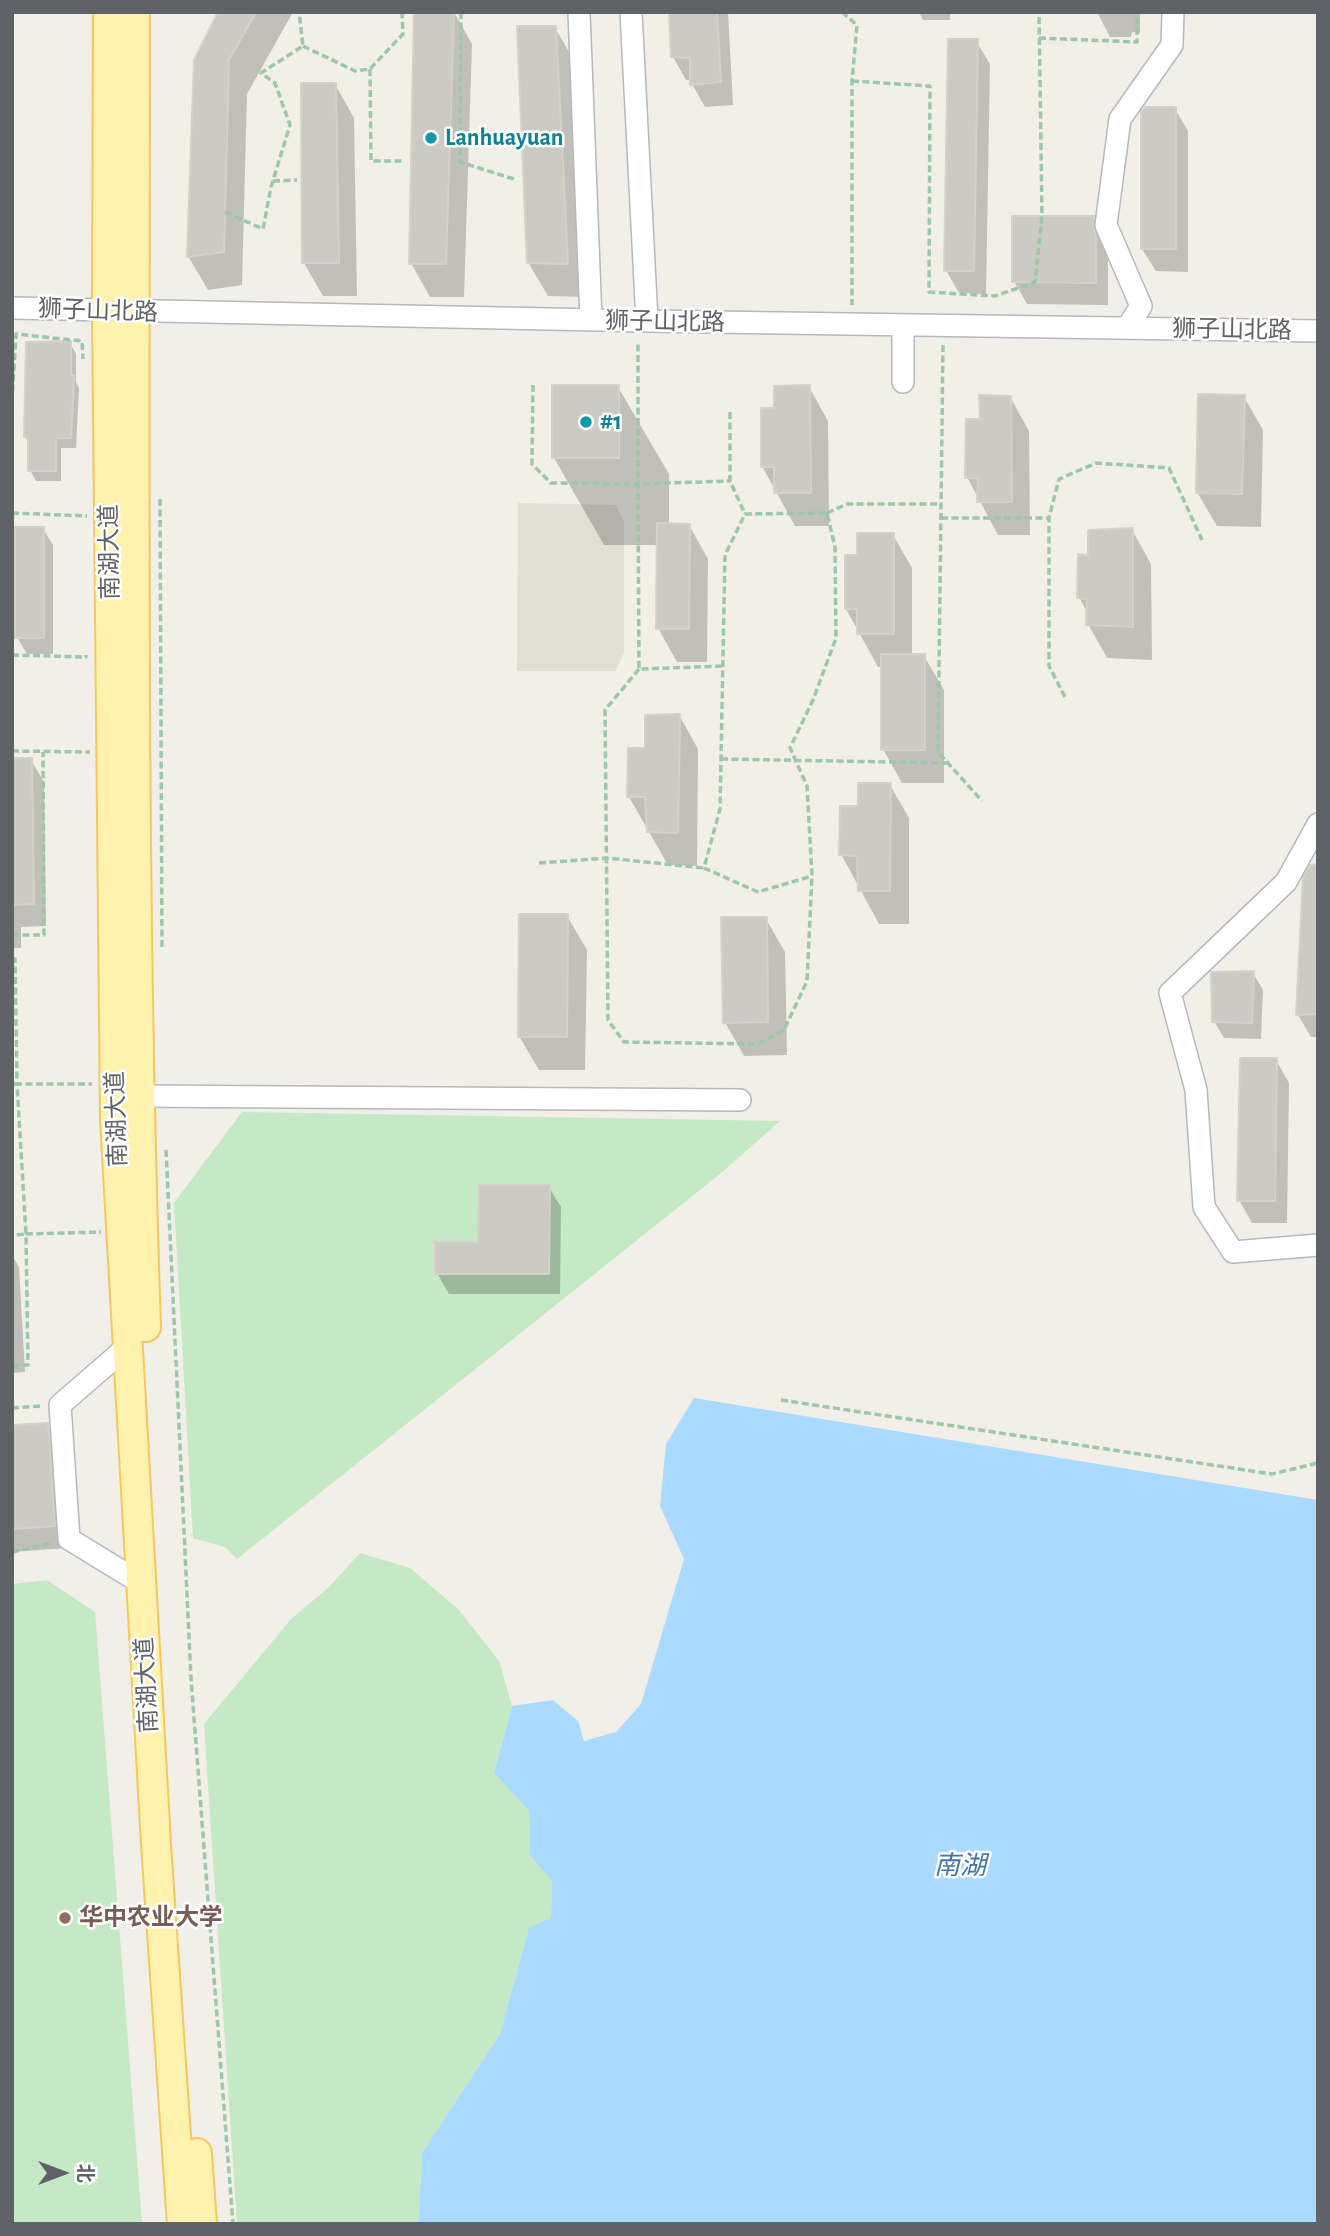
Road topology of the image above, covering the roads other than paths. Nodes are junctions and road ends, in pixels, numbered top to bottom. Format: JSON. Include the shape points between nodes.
{"nodes":[{"id":1,"x":108,"y":12,"type":"edge"},
{"id":2,"x":135,"y":12,"type":"edge"},
{"id":3,"x":579,"y":12,"type":"edge"},
{"id":4,"x":631,"y":12,"type":"edge"},
{"id":5,"x":1172,"y":12,"type":"edge"},
{"id":6,"x":12,"y":309,"type":"edge"},
{"id":7,"x":121,"y":311,"type":"junction"},
{"id":8,"x":591,"y":320,"type":"junction"},
{"id":9,"x":642,"y":321,"type":"junction"},
{"id":10,"x":903,"y":326,"type":"junction"},
{"id":11,"x":1127,"y":328,"type":"junction"},
{"id":12,"x":1318,"y":331,"type":"edge"},
{"id":13,"x":903,"y":382,"type":"dead end"},
{"id":14,"x":1318,"y":824,"type":"edge"},
{"id":15,"x":126,"y":1090,"type":"junction"},
{"id":16,"x":740,"y":1100,"type":"dead end"},
{"id":17,"x":1318,"y":1245,"type":"edge"},
{"id":18,"x":128,"y":1346,"type":"junction"},
{"id":19,"x":141,"y":1583,"type":"junction"},
{"id":20,"x":182,"y":2224,"type":"edge"},
{"id":21,"x":202,"y":2224,"type":"edge"}],
"edges":[{"from":1,"to":7,"type":"main road","name":"南湖大道"},
{"from":2,"to":7,"type":"main road","name":"南湖大道"},
{"from":3,"to":8,"type":"street"},
{"from":4,"to":9,"type":"street"},
{"from":5,"to":11,"type":"street","via":[[1172,45],[1120,119],[1106,225],[1141,306]]},
{"from":6,"to":7,"type":"street","name":"狮子山北路"},
{"from":7,"to":8,"type":"street","name":"狮子山北路"},
{"from":7,"to":15,"type":"main road","name":"南湖大道"},
{"from":8,"to":9,"type":"street","name":"狮子山北路"},
{"from":9,"to":10,"type":"street","name":"狮子山北路"},
{"from":10,"to":11,"type":"street","name":"狮子山北路"},
{"from":10,"to":13,"type":"street"},
{"from":11,"to":12,"type":"street","name":"狮子山北路"},
{"from":14,"to":17,"type":"street","via":[[1286,882],[1170,993],[1196,1090],[1204,1207],[1233,1252]]},
{"from":15,"to":16,"type":"street"},
{"from":15,"to":18,"type":"main road","name":"南湖大道","via":[[121,1231]]},
{"from":15,"to":21,"type":"main road","name":"南湖大道"},
{"from":18,"to":19,"type":"main road","name":"南湖大道"},
{"from":18,"to":19,"type":"street","via":[[60,1405],[69,1539]]},
{"from":19,"to":20,"type":"main road","name":"南湖大道"}]}
